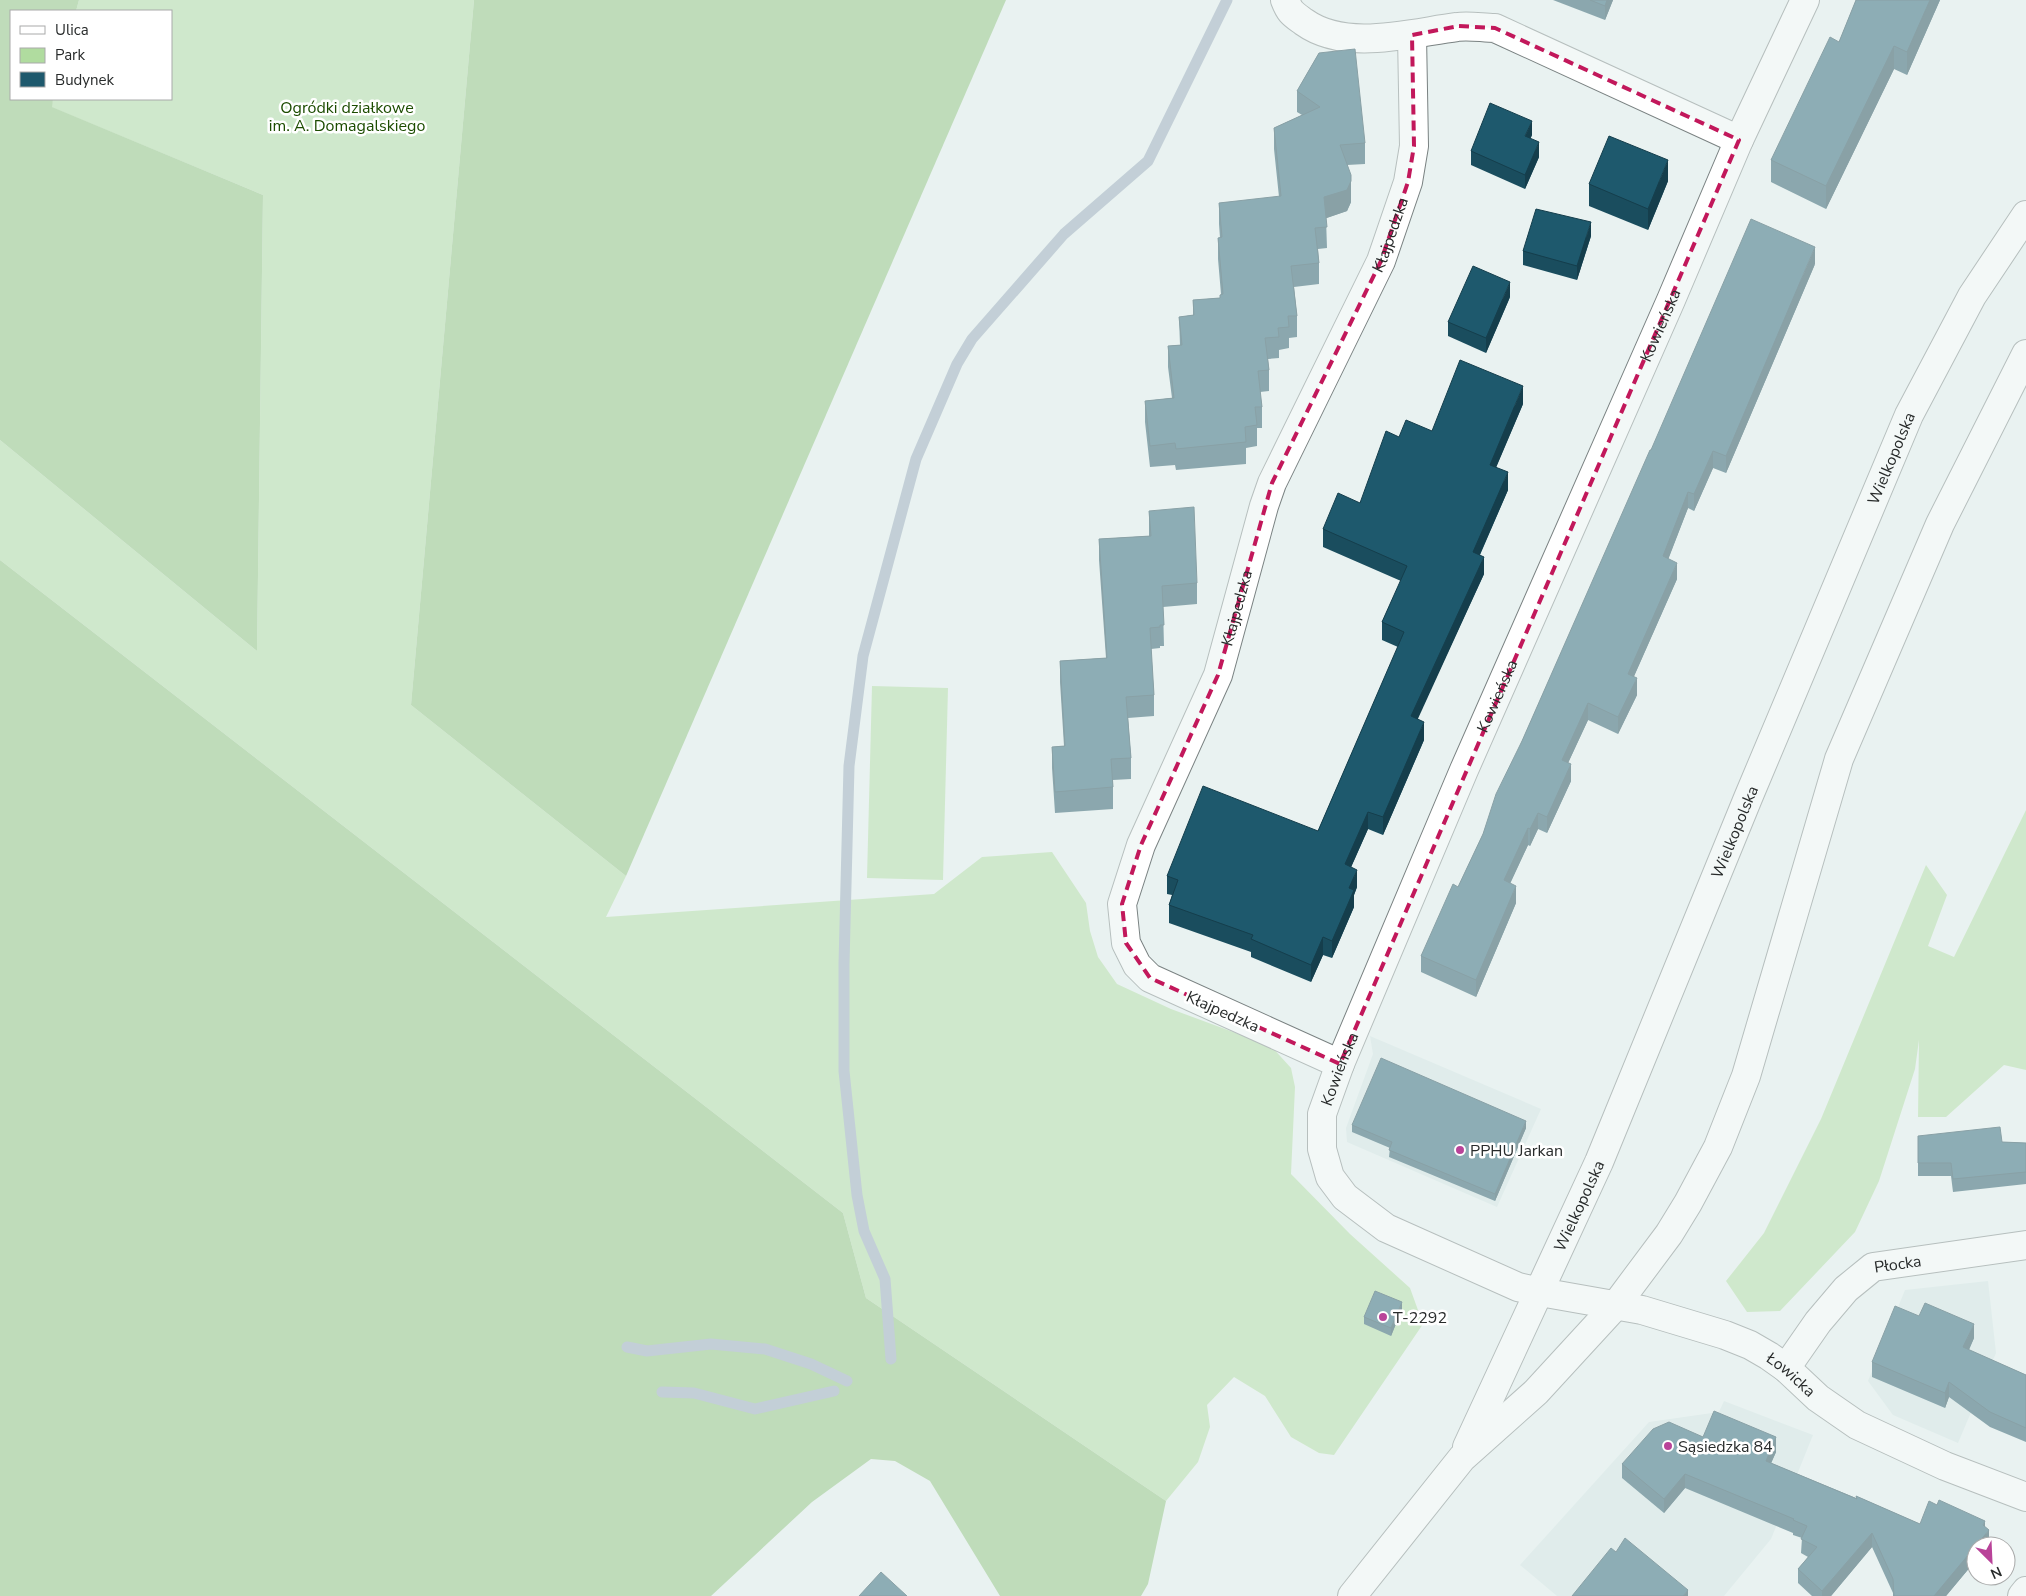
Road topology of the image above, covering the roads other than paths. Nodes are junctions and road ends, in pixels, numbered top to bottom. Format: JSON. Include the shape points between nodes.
{"nodes":[{"id":1,"x":1285,"y":0,"type":"edge"},
{"id":2,"x":1805,"y":0,"type":"edge"},
{"id":3,"x":1412,"y":35,"type":"junction"},
{"id":4,"x":1739,"y":140,"type":"junction"},
{"id":5,"x":2026,"y":215,"type":"edge"},
{"id":6,"x":2026,"y":354,"type":"edge"},
{"id":7,"x":1340,"y":1064,"type":"junction"},
{"id":8,"x":2026,"y":1245,"type":"edge"},
{"id":9,"x":1540,"y":1292,"type":"junction"},
{"id":10,"x":1616,"y":1305,"type":"junction"},
{"id":11,"x":1786,"y":1368,"type":"junction"},
{"id":12,"x":1462,"y":1458,"type":"junction"},
{"id":13,"x":2026,"y":1497,"type":"edge"},
{"id":14,"x":2026,"y":1591,"type":"edge"},
{"id":15,"x":1352,"y":1596,"type":"edge"},
{"id":16,"x":2022,"y":1596,"type":"edge"}],
"edges":[{"from":1,"to":3,"type":"street","via":[[1289,12],[1314,30],[1345,38]]},
{"from":2,"to":4,"type":"street","name":"Kowieńska"},
{"from":3,"to":4,"type":"street","via":[[1458,26],[1495,28]]},
{"from":3,"to":7,"type":"street","name":"Kłajpedzka","via":[[1414,146],[1408,182],[1381,261],[1272,483],[1218,675],[1141,845],[1122,904],[1126,942],[1137,964],[1150,978]]},
{"from":4,"to":7,"type":"street","name":"Kowieńska","via":[[1464,770]]},
{"from":5,"to":9,"type":"street","name":"Wielkopolska","via":[[1972,296],[1909,415],[1599,1162]]},
{"from":6,"to":10,"type":"street","name":"Wielkopolska","via":[[1940,524],[1839,759],[1746,1076],[1718,1147],[1669,1234]]},
{"from":7,"to":9,"type":"street","name":"Kowieńska","via":[[1322,1114],[1322,1148],[1330,1177],[1345,1197],[1386,1228],[1518,1287]]},
{"from":8,"to":11,"type":"street","name":"Płocka","via":[[1873,1267],[1846,1289]]},
{"from":9,"to":10,"type":"street","name":"Łowicka"},
{"from":9,"to":12,"type":"street","name":"Wielkopolska"},
{"from":10,"to":11,"type":"street","name":"Łowicka","via":[[1725,1335],[1763,1352]]},
{"from":10,"to":12,"type":"street","name":"Wielkopolska","via":[[1536,1392]]},
{"from":11,"to":13,"type":"street","name":"Łowicka","via":[[1818,1398],[1857,1425],[1945,1466]]},
{"from":12,"to":15,"type":"street","name":"Wielkopolska"},
{"from":14,"to":16,"type":"street"}]}
